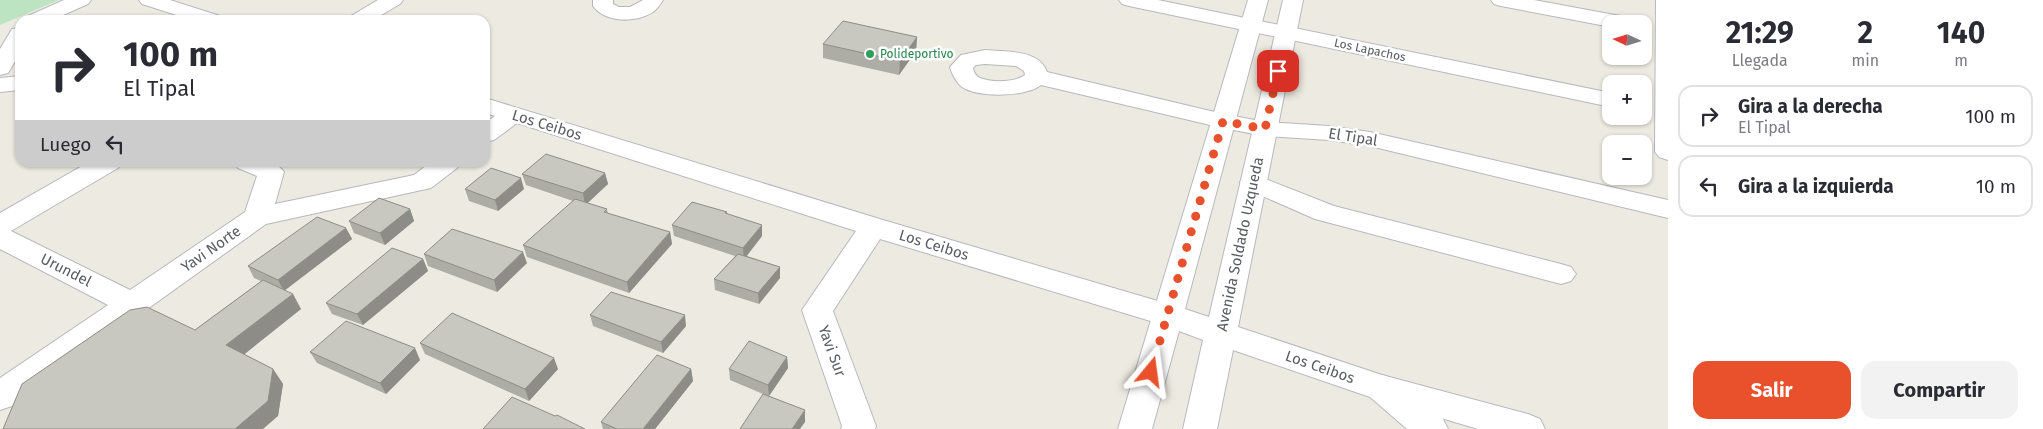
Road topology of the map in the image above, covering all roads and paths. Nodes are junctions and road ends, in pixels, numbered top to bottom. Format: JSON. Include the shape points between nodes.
{"nodes":[{"id":1,"x":81,"y":0,"type":"edge"},
{"id":2,"x":149,"y":0,"type":"edge"},
{"id":3,"x":393,"y":0,"type":"edge"},
{"id":4,"x":653,"y":0,"type":"edge"},
{"id":5,"x":1129,"y":0,"type":"edge"},
{"id":6,"x":1293,"y":0,"type":"edge"},
{"id":7,"x":1501,"y":0,"type":"edge"},
{"id":8,"x":1666,"y":0,"type":"edge"},
{"id":9,"x":599,"y":1,"type":"edge"},
{"id":10,"x":1254,"y":13,"type":"edge"},
{"id":11,"x":46,"y":15,"type":"edge"},
{"id":12,"x":197,"y":15,"type":"edge"},
{"id":13,"x":367,"y":15,"type":"edge"},
{"id":14,"x":1602,"y":19,"type":"edge"},
{"id":15,"x":1652,"y":27,"type":"edge"},
{"id":16,"x":1667,"y":30,"type":"junction"},
{"id":17,"x":1286,"y":32,"type":"junction"},
{"id":18,"x":15,"y":42,"type":"edge"},
{"id":19,"x":0,"y":68,"type":"edge"},
{"id":20,"x":1036,"y":77,"type":"dead end"},
{"id":21,"x":15,"y":84,"type":"edge"},
{"id":22,"x":0,"y":85,"type":"edge"},
{"id":23,"x":1602,"y":98,"type":"edge"},
{"id":24,"x":490,"y":107,"type":"edge"},
{"id":25,"x":1652,"y":113,"type":"edge"},
{"id":26,"x":513,"y":114,"type":"junction"},
{"id":27,"x":1667,"y":118,"type":"edge"},
{"id":28,"x":1223,"y":121,"type":"junction"},
{"id":29,"x":1265,"y":129,"type":"junction"},
{"id":30,"x":490,"y":131,"type":"edge"},
{"id":31,"x":1668,"y":152,"type":"edge"},
{"id":32,"x":100,"y":167,"type":"edge"},
{"id":33,"x":259,"y":167,"type":"edge"},
{"id":34,"x":442,"y":167,"type":"edge"},
{"id":35,"x":1253,"y":182,"type":"junction"},
{"id":36,"x":1668,"y":209,"type":"edge"},
{"id":37,"x":257,"y":217,"type":"junction"},
{"id":38,"x":0,"y":225,"type":"edge"},
{"id":39,"x":873,"y":227,"type":"junction"},
{"id":40,"x":0,"y":237,"type":"edge"},
{"id":41,"x":1561,"y":274,"type":"dead end"},
{"id":42,"x":132,"y":304,"type":"junction"},
{"id":43,"x":1167,"y":315,"type":"junction"},
{"id":44,"x":1221,"y":333,"type":"junction"},
{"id":45,"x":1382,"y":388,"type":"junction"},
{"id":46,"x":0,"y":396,"type":"edge"},
{"id":47,"x":858,"y":429,"type":"edge"},
{"id":48,"x":1135,"y":429,"type":"edge"},
{"id":49,"x":1200,"y":429,"type":"edge"},
{"id":50,"x":1431,"y":429,"type":"edge"},
{"id":51,"x":1528,"y":429,"type":"edge"}],
"edges":[{"from":1,"to":11,"type":"street"},
{"from":2,"to":12,"type":"street"},
{"from":3,"to":13,"type":"street"},
{"from":4,"to":9,"type":"street","via":[[645,9],[628,13],[606,10]]},
{"from":5,"to":10,"type":"street","name":"Los Lapachos"},
{"from":6,"to":17,"type":"street","name":"Avenida Soldado Uzqueda"},
{"from":7,"to":14,"type":"street"},
{"from":8,"to":16,"type":"street"},
{"from":10,"to":17,"type":"street","name":"Los Lapachos"},
{"from":10,"to":28,"type":"street"},
{"from":15,"to":16,"type":"street"},
{"from":16,"to":27,"type":"street"},
{"from":17,"to":23,"type":"street","name":"Los Lapachos"},
{"from":17,"to":29,"type":"street","name":"Avenida Soldado Uzqueda"},
{"from":18,"to":19,"type":"street"},
{"from":20,"to":28,"type":"street","name":"El Tipal"},
{"from":21,"to":22,"type":"street"},
{"from":24,"to":26,"type":"street","name":"Los Ceibos"},
{"from":25,"to":27,"type":"street"},
{"from":26,"to":30,"type":"street"},
{"from":26,"to":39,"type":"street","name":"Los Ceibos"},
{"from":27,"to":31,"type":"street"},
{"from":28,"to":29,"type":"street","name":"El Tipal"},
{"from":28,"to":43,"type":"street"},
{"from":29,"to":35,"type":"street","name":"Avenida Soldado Uzqueda"},
{"from":29,"to":36,"type":"street","name":"El Tipal","via":[[1370,138]]},
{"from":32,"to":38,"type":"street"},
{"from":33,"to":37,"type":"street","via":[[271,172]]},
{"from":34,"to":37,"type":"street","name":"Yavi Norte","via":[[422,182]]},
{"from":35,"to":41,"type":"street","via":[[1325,213]]},
{"from":35,"to":44,"type":"street","name":"Avenida Soldado Uzqueda"},
{"from":37,"to":42,"type":"street","name":"Yavi Norte"},
{"from":39,"to":43,"type":"street","name":"Los Ceibos"},
{"from":39,"to":47,"type":"street","name":"Yavi Sur","via":[[817,310]]},
{"from":40,"to":42,"type":"street","name":"Urundel"},
{"from":42,"to":46,"type":"street","name":"Yavi Norte"},
{"from":43,"to":44,"type":"street","name":"Los Ceibos"},
{"from":43,"to":48,"type":"street"},
{"from":44,"to":45,"type":"street","name":"Los Ceibos"},
{"from":44,"to":49,"type":"street","name":"Avenida Soldado Uzqueda"},
{"from":45,"to":50,"type":"street","name":"Los Ceibos"},
{"from":45,"to":51,"type":"street","name":"Los Ceibos"}]}
